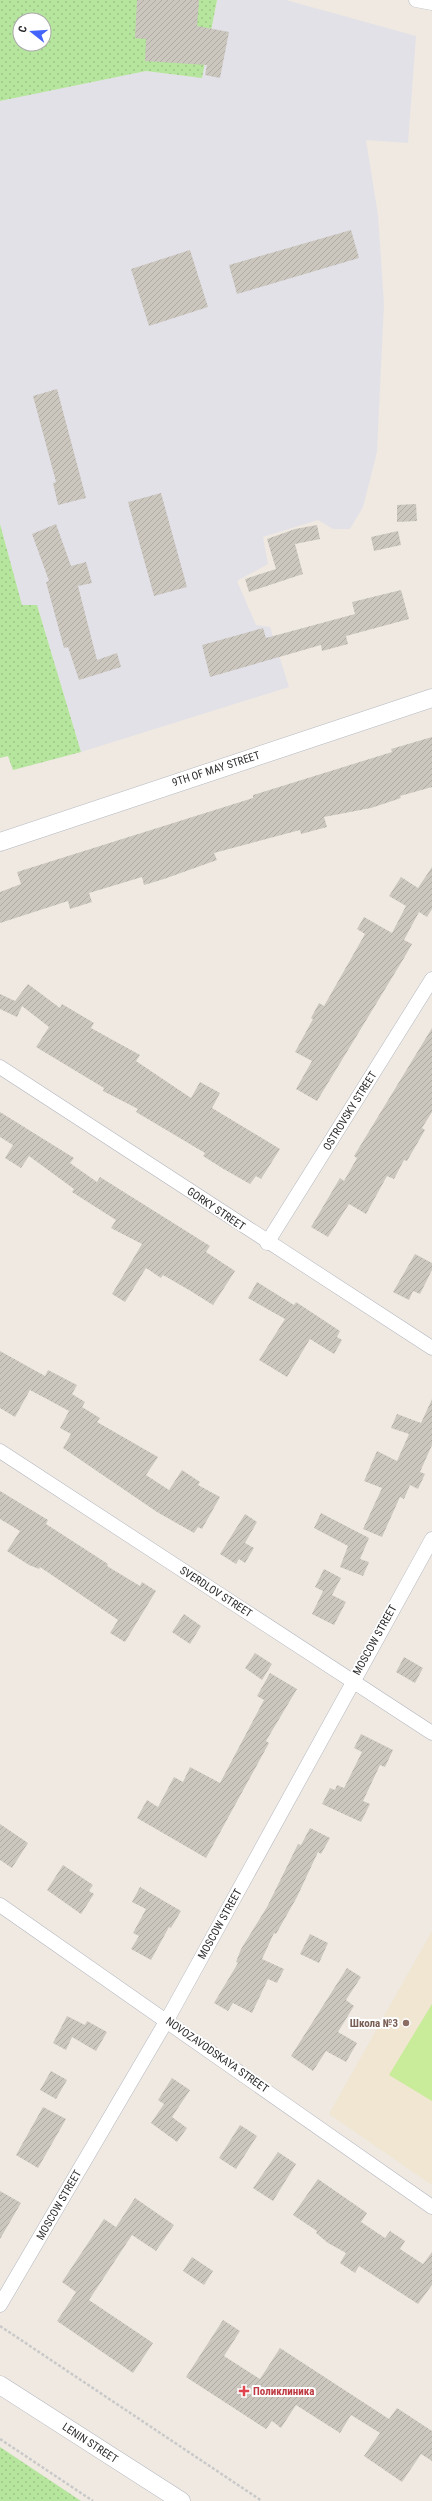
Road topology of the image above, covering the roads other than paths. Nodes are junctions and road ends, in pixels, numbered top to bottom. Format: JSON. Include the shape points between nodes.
{"nodes":[{"id":1,"x":416,"y":0,"type":"edge"},
{"id":2,"x":432,"y":4,"type":"edge"},
{"id":3,"x":432,"y":698,"type":"edge"},
{"id":4,"x":0,"y":842,"type":"edge"},
{"id":5,"x":432,"y":979,"type":"edge"},
{"id":6,"x":0,"y":1067,"type":"edge"},
{"id":7,"x":267,"y":1243,"type":"junction"},
{"id":8,"x":432,"y":1348,"type":"edge"},
{"id":9,"x":0,"y":1451,"type":"edge"},
{"id":10,"x":432,"y":1539,"type":"edge"},
{"id":11,"x":352,"y":1680,"type":"junction"},
{"id":12,"x":432,"y":1733,"type":"edge"},
{"id":13,"x":0,"y":1905,"type":"edge"},
{"id":14,"x":167,"y":2020,"type":"junction"},
{"id":15,"x":432,"y":2207,"type":"edge"},
{"id":16,"x":0,"y":2305,"type":"edge"},
{"id":17,"x":0,"y":2385,"type":"edge"},
{"id":18,"x":181,"y":2501,"type":"edge"}],
"edges":[{"from":1,"to":2,"type":"street"},
{"from":3,"to":4,"type":"street","name":"9TH OF MAY STREET"},
{"from":5,"to":7,"type":"street","name":"OSTROVSKY STREET"},
{"from":6,"to":7,"type":"street","name":"GORKY STREET"},
{"from":7,"to":8,"type":"street","name":"GORKY STREET"},
{"from":9,"to":11,"type":"street","name":"SVERDLOV STREET"},
{"from":10,"to":11,"type":"street","name":"MOSCOW STREET"},
{"from":11,"to":12,"type":"street","name":"SVERDLOV STREET"},
{"from":11,"to":14,"type":"street","name":"MOSCOW STREET"},
{"from":13,"to":14,"type":"street","name":"NOVOZAVODSKAYA STREET"},
{"from":14,"to":15,"type":"street","name":"NOVOZAVODSKAYA STREET"},
{"from":14,"to":16,"type":"street","name":"MOSCOW STREET"},
{"from":17,"to":18,"type":"street","name":"LENIN STREET"}]}
